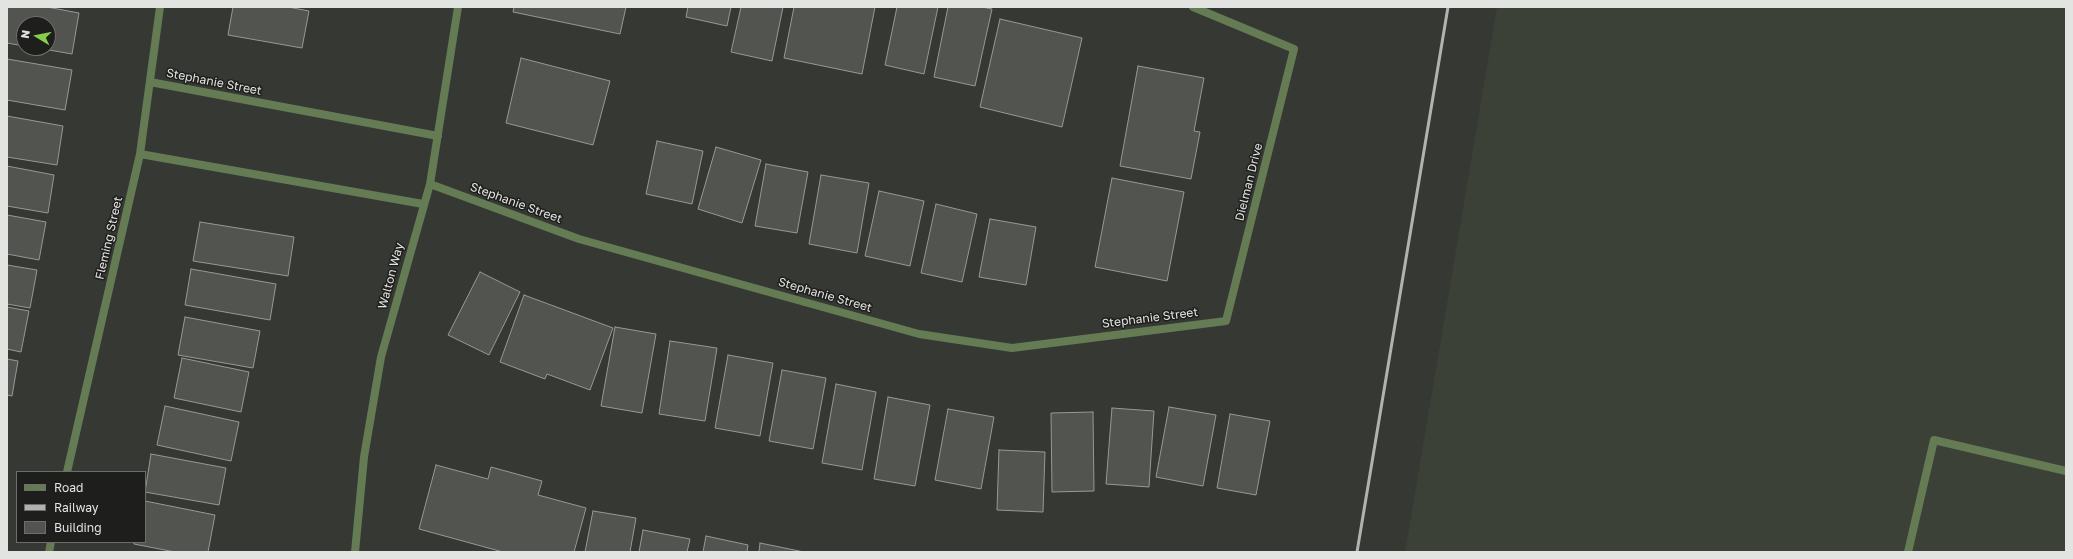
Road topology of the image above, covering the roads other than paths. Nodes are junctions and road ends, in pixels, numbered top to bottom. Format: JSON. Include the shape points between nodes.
{"nodes":[{"id":1,"x":160,"y":7,"type":"edge"},
{"id":2,"x":458,"y":7,"type":"edge"},
{"id":3,"x":1193,"y":7,"type":"edge"},
{"id":4,"x":150,"y":82,"type":"junction"},
{"id":5,"x":438,"y":136,"type":"junction"},
{"id":6,"x":140,"y":154,"type":"junction"},
{"id":7,"x":430,"y":184,"type":"junction"},
{"id":8,"x":423,"y":204,"type":"junction"},
{"id":9,"x":1226,"y":321,"type":"joint"},
{"id":10,"x":67,"y":471,"type":"edge"},
{"id":11,"x":2066,"y":471,"type":"edge"},
{"id":12,"x":355,"y":552,"type":"edge"},
{"id":13,"x":1908,"y":552,"type":"edge"}],
"edges":[{"from":1,"to":4,"type":"street","name":"Fleming Street"},
{"from":2,"to":5,"type":"street","name":"Walton Way"},
{"from":3,"to":9,"type":"street","name":"Dielman Drive","via":[[1294,49]]},
{"from":4,"to":5,"type":"street","name":"Stephanie Street"},
{"from":4,"to":6,"type":"street","name":"Fleming Street"},
{"from":5,"to":7,"type":"street","name":"Walton Way"},
{"from":6,"to":8,"type":"street"},
{"from":6,"to":10,"type":"street","name":"Fleming Street"},
{"from":7,"to":8,"type":"street","name":"Walton Way"},
{"from":7,"to":9,"type":"street","name":"Stephanie Street","via":[[580,239],[919,334],[1012,348]]},
{"from":8,"to":12,"type":"street","name":"Walton Way","via":[[381,357],[364,457]]},
{"from":11,"to":13,"type":"street","via":[[1934,440]]}]}
